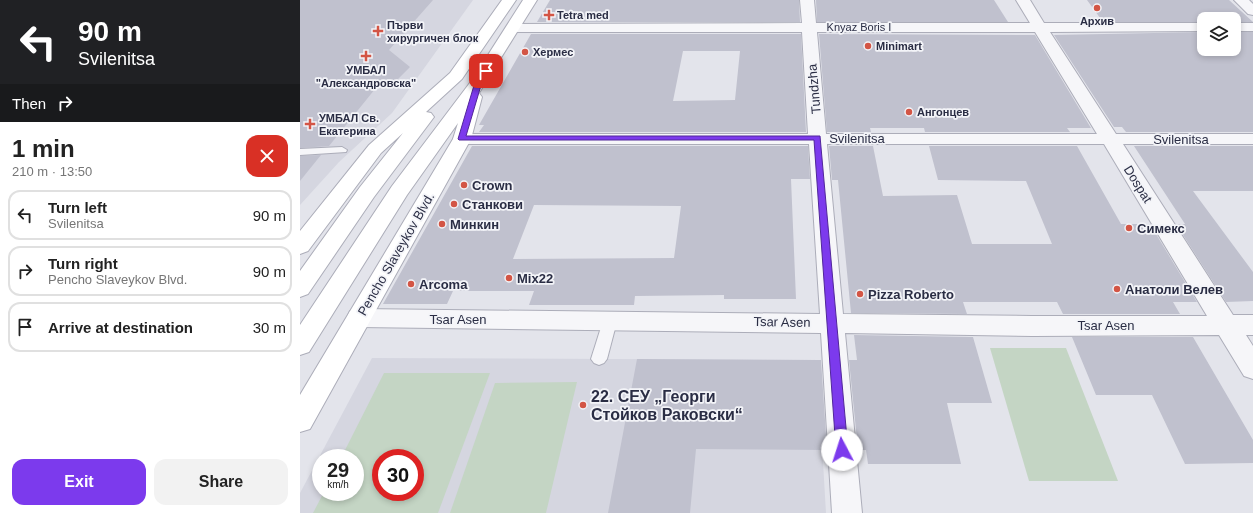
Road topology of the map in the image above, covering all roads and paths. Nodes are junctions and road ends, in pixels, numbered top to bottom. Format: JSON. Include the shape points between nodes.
{"nodes":[{"id":1,"x":509,"y":0,"type":"edge"},
{"id":2,"x":530,"y":0,"type":"edge"},
{"id":3,"x":806,"y":0,"type":"edge"},
{"id":4,"x":1023,"y":0,"type":"edge"},
{"id":5,"x":1240,"y":0,"type":"edge"},
{"id":6,"x":1253,"y":11,"type":"edge"},
{"id":7,"x":809,"y":27,"type":"junction"},
{"id":8,"x":1040,"y":27,"type":"junction"},
{"id":9,"x":1197,"y":27,"type":"edge"},
{"id":10,"x":1241,"y":27,"type":"edge"},
{"id":11,"x":1253,"y":27,"type":"edge"},
{"id":12,"x":514,"y":28,"type":"junction"},
{"id":13,"x":456,"y":76,"type":"junction"},
{"id":14,"x":478,"y":82,"type":"junction"},
{"id":15,"x":817,"y":138,"type":"junction"},
{"id":16,"x":462,"y":139,"type":"junction"},
{"id":17,"x":1110,"y":139,"type":"junction"},
{"id":18,"x":1253,"y":139,"type":"edge"},
{"id":19,"x":342,"y":150,"type":"dead end"},
{"id":20,"x":300,"y":152,"type":"edge"},
{"id":21,"x":300,"y":246,"type":"edge"},
{"id":22,"x":300,"y":288,"type":"edge"},
{"id":23,"x":359,"y":318,"type":"junction"},
{"id":24,"x":610,"y":321,"type":"junction"},
{"id":25,"x":832,"y":323,"type":"junction"},
{"id":26,"x":1226,"y":325,"type":"junction"},
{"id":27,"x":1253,"y":325,"type":"edge"},
{"id":28,"x":300,"y":345,"type":"edge"},
{"id":29,"x":599,"y":359,"type":"dead end"},
{"id":30,"x":1253,"y":368,"type":"edge"},
{"id":31,"x":300,"y":420,"type":"edge"},
{"id":32,"x":847,"y":513,"type":"edge"}],
"edges":[{"from":1,"to":13,"type":"main road"},
{"from":2,"to":12,"type":"main road","name":"Pencho Slaveykov Blvd."},
{"from":3,"to":7,"type":"street","name":"Tundzha"},
{"from":4,"to":8,"type":"street","name":"Dospat"},
{"from":5,"to":6,"type":"street"},
{"from":7,"to":8,"type":"street","name":"Knyaz Boris I"},
{"from":7,"to":12,"type":"street","name":"Knyaz Boris I"},
{"from":7,"to":15,"type":"street","name":"Tundzha"},
{"from":8,"to":9,"type":"street","name":"Knyaz Boris I"},
{"from":8,"to":17,"type":"street","name":"Dospat"},
{"from":10,"to":11,"type":"street"},
{"from":12,"to":14,"type":"main road","name":"Pencho Slaveykov Blvd."},
{"from":13,"to":21,"type":"main road","via":[[375,149]]},
{"from":13,"to":22,"type":"main road","via":[[367,192]]},
{"from":14,"to":16,"type":"main road","name":"Pencho Slaveykov Blvd."},
{"from":14,"to":28,"type":"main road","name":"Pencho Slaveykov Blvd.","via":[[399,191]]},
{"from":15,"to":16,"type":"street","name":"Svilenitsa"},
{"from":15,"to":17,"type":"street","name":"Svilenitsa"},
{"from":15,"to":25,"type":"street","name":"Tundzha"},
{"from":16,"to":23,"type":"main road","name":"Pencho Slaveykov Blvd."},
{"from":17,"to":18,"type":"street","name":"Svilenitsa"},
{"from":17,"to":26,"type":"street","name":"Dospat"},
{"from":19,"to":20,"type":"lane"},
{"from":23,"to":24,"type":"street","name":"Tsar Asen"},
{"from":23,"to":31,"type":"main road","name":"Pencho Slaveykov Blvd."},
{"from":24,"to":25,"type":"street","name":"Tsar Asen"},
{"from":24,"to":29,"type":"lane"},
{"from":25,"to":26,"type":"street","name":"Tsar Asen"},
{"from":25,"to":32,"type":"street","name":"Tundzha"},
{"from":26,"to":27,"type":"street","name":"Tsar Asen"},
{"from":26,"to":30,"type":"street","name":"Dospat"}]}
